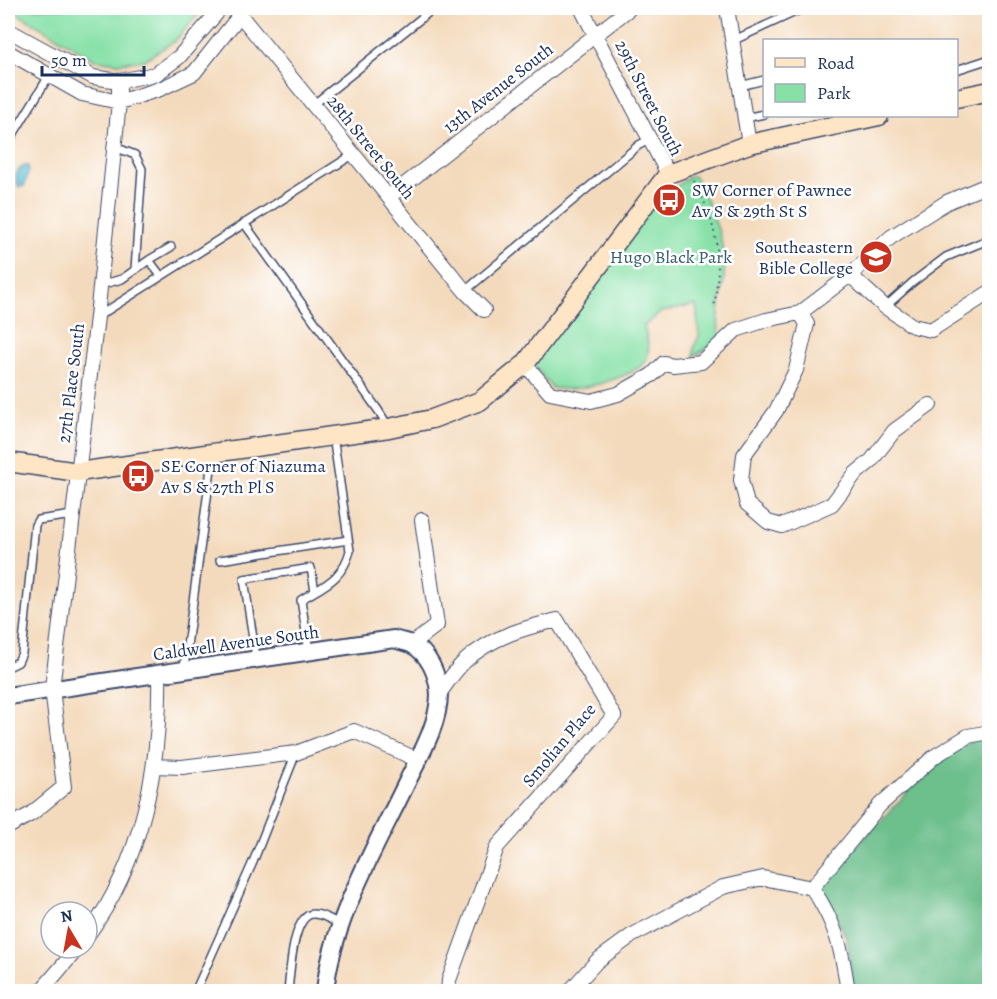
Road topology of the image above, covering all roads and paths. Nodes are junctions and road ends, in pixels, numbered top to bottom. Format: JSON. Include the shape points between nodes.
{"nodes":[{"id":1,"x":218,"y":8,"type":"edge"},
{"id":2,"x":434,"y":8,"type":"edge"},
{"id":3,"x":581,"y":8,"type":"edge"},
{"id":4,"x":630,"y":8,"type":"edge"},
{"id":5,"x":727,"y":8,"type":"edge"},
{"id":6,"x":804,"y":8,"type":"edge"},
{"id":7,"x":238,"y":10,"type":"edge"},
{"id":8,"x":8,"y":30,"type":"edge"},
{"id":9,"x":596,"y":34,"type":"junction"},
{"id":10,"x":732,"y":41,"type":"junction"},
{"id":11,"x":8,"y":52,"type":"edge"},
{"id":12,"x":990,"y":59,"type":"edge"},
{"id":13,"x":958,"y":70,"type":"edge"},
{"id":14,"x":49,"y":76,"type":"junction"},
{"id":15,"x":763,"y":80,"type":"edge"},
{"id":16,"x":119,"y":81,"type":"junction"},
{"id":17,"x":740,"y":86,"type":"junction"},
{"id":18,"x":990,"y":91,"type":"edge"},
{"id":19,"x":958,"y":98,"type":"edge"},
{"id":20,"x":119,"y":102,"type":"junction"},
{"id":21,"x":313,"y":105,"type":"junction"},
{"id":22,"x":763,"y":114,"type":"edge"},
{"id":23,"x":874,"y":117,"type":"edge"},
{"id":24,"x":745,"y":118,"type":"junction"},
{"id":25,"x":651,"y":139,"type":"junction"},
{"id":26,"x":8,"y":143,"type":"edge"},
{"id":27,"x":749,"y":144,"type":"junction"},
{"id":28,"x":114,"y":147,"type":"junction"},
{"id":29,"x":354,"y":154,"type":"junction"},
{"id":30,"x":668,"y":174,"type":"junction"},
{"id":31,"x":693,"y":178,"type":"dead end"},
{"id":32,"x":990,"y":184,"type":"edge"},
{"id":33,"x":389,"y":198,"type":"junction"},
{"id":34,"x":244,"y":223,"type":"junction"},
{"id":35,"x":990,"y":239,"type":"edge"},
{"id":36,"x":171,"y":247,"type":"dead end"},
{"id":37,"x":150,"y":260,"type":"junction"},
{"id":38,"x":135,"y":270,"type":"junction"},
{"id":39,"x":850,"y":275,"type":"junction"},
{"id":40,"x":161,"y":276,"type":"junction"},
{"id":41,"x":100,"y":285,"type":"junction"},
{"id":42,"x":465,"y":291,"type":"junction"},
{"id":43,"x":990,"y":292,"type":"edge"},
{"id":44,"x":714,"y":306,"type":"dead end"},
{"id":45,"x":885,"y":307,"type":"junction"},
{"id":46,"x":484,"y":310,"type":"dead end"},
{"id":47,"x":97,"y":317,"type":"junction"},
{"id":48,"x":803,"y":318,"type":"junction"},
{"id":49,"x":525,"y":364,"type":"junction"},
{"id":50,"x":930,"y":405,"type":"dead end"},
{"id":51,"x":389,"y":428,"type":"junction"},
{"id":52,"x":333,"y":436,"type":"junction"},
{"id":53,"x":213,"y":454,"type":"junction"},
{"id":54,"x":8,"y":462,"type":"edge"},
{"id":55,"x":78,"y":472,"type":"junction"},
{"id":56,"x":73,"y":515,"type":"junction"},
{"id":57,"x":422,"y":520,"type":"dead end"},
{"id":58,"x":348,"y":540,"type":"junction"},
{"id":59,"x":220,"y":560,"type":"dead end"},
{"id":60,"x":315,"y":591,"type":"junction"},
{"id":61,"x":412,"y":644,"type":"junction"},
{"id":62,"x":309,"y":652,"type":"junction"},
{"id":63,"x":256,"y":659,"type":"junction"},
{"id":64,"x":8,"y":667,"type":"edge"},
{"id":65,"x":183,"y":670,"type":"junction"},
{"id":66,"x":159,"y":674,"type":"junction"},
{"id":67,"x":52,"y":689,"type":"junction"},
{"id":68,"x":439,"y":694,"type":"junction"},
{"id":69,"x":8,"y":696,"type":"edge"},
{"id":70,"x":990,"y":732,"type":"edge"},
{"id":71,"x":296,"y":753,"type":"junction"},
{"id":72,"x":418,"y":760,"type":"junction"},
{"id":73,"x":154,"y":766,"type":"junction"},
{"id":74,"x":8,"y":827,"type":"edge"},
{"id":75,"x":812,"y":888,"type":"junction"},
{"id":76,"x":99,"y":920,"type":"edge"},
{"id":77,"x":341,"y":925,"type":"junction"},
{"id":78,"x":68,"y":960,"type":"edge"},
{"id":79,"x":40,"y":992,"type":"edge"},
{"id":80,"x":195,"y":992,"type":"edge"},
{"id":81,"x":288,"y":992,"type":"edge"},
{"id":82,"x":325,"y":992,"type":"edge"},
{"id":83,"x":448,"y":992,"type":"edge"},
{"id":84,"x":569,"y":992,"type":"edge"},
{"id":85,"x":848,"y":992,"type":"edge"}],
"edges":[{"from":1,"to":16,"type":"street","via":[[179,57],[156,74]]},
{"from":2,"to":21,"type":"lane"},
{"from":3,"to":9,"type":"street","name":"29th Street South"},
{"from":4,"to":9,"type":"street","name":"13th Avenue South"},
{"from":5,"to":10,"type":"street"},
{"from":6,"to":10,"type":"lane"},
{"from":7,"to":20,"type":"street","via":[[194,73]]},
{"from":7,"to":21,"type":"street","name":"28th Street South"},
{"from":8,"to":16,"type":"street","via":[[93,76]]},
{"from":9,"to":25,"type":"street","name":"29th Street South"},
{"from":9,"to":33,"type":"street","name":"13th Avenue South"},
{"from":10,"to":17,"type":"street"},
{"from":11,"to":14,"type":"street"},
{"from":12,"to":13,"type":"lane"},
{"from":14,"to":20,"type":"street","via":[[82,94]]},
{"from":14,"to":26,"type":"lane"},
{"from":15,"to":17,"type":"lane"},
{"from":16,"to":20,"type":"street","name":"27th Place South"},
{"from":17,"to":24,"type":"street"},
{"from":18,"to":19,"type":"main road"},
{"from":20,"to":28,"type":"street","name":"27th Place South"},
{"from":21,"to":29,"type":"street","name":"28th Street South"},
{"from":22,"to":24,"type":"lane"},
{"from":23,"to":27,"type":"main road"},
{"from":24,"to":27,"type":"street"},
{"from":25,"to":30,"type":"street","name":"29th Street South"},
{"from":25,"to":42,"type":"lane"},
{"from":27,"to":30,"type":"main road"},
{"from":28,"to":38,"type":"lane","via":[[135,155],[142,169]]},
{"from":28,"to":41,"type":"street","name":"27th Place South"},
{"from":29,"to":33,"type":"street","name":"28th Street South"},
{"from":29,"to":34,"type":"lane"},
{"from":30,"to":49,"type":"main road"},
{"from":31,"to":44,"type":"path","via":[[715,231],[718,249]]},
{"from":32,"to":39,"type":"street","via":[[947,202],[891,237]]},
{"from":33,"to":42,"type":"street","name":"28th Street South"},
{"from":34,"to":40,"type":"lane"},
{"from":34,"to":51,"type":"lane"},
{"from":35,"to":45,"type":"lane","via":[[946,257]]},
{"from":36,"to":37,"type":"lane"},
{"from":37,"to":38,"type":"lane"},
{"from":37,"to":40,"type":"lane"},
{"from":38,"to":41,"type":"lane","via":[[122,279]]},
{"from":39,"to":45,"type":"street"},
{"from":39,"to":48,"type":"street"},
{"from":40,"to":47,"type":"lane"},
{"from":41,"to":47,"type":"street","name":"27th Place South"},
{"from":42,"to":46,"type":"street","name":"28th Street South"},
{"from":43,"to":45,"type":"street","via":[[931,330],[913,327]]},
{"from":47,"to":55,"type":"street","name":"27th Place South"},
{"from":48,"to":49,"type":"street","via":[[766,320],[736,330],[701,362],[663,363],[652,375],[618,394],[591,401],[550,393]]},
{"from":48,"to":50,"type":"street","via":[[796,370],[776,411],[744,455],[741,480],[747,504],[768,522],[782,526],[832,504],[894,431]]},
{"from":49,"to":51,"type":"main road","via":[[480,400],[432,419]]},
{"from":51,"to":52,"type":"main road"},
{"from":52,"to":53,"type":"main road"},
{"from":52,"to":58,"type":"lane"},
{"from":53,"to":55,"type":"main road"},
{"from":53,"to":65,"type":"lane"},
{"from":54,"to":55,"type":"main road"},
{"from":55,"to":56,"type":"street","name":"27th Place South"},
{"from":56,"to":64,"type":"lane","via":[[38,520],[35,525],[22,653],[18,662]]},
{"from":56,"to":67,"type":"street","name":"27th Place South"},
{"from":57,"to":61,"type":"street","via":[[437,625]]},
{"from":58,"to":59,"type":"lane"},
{"from":58,"to":60,"type":"lane","via":[[346,566]]},
{"from":60,"to":62,"type":"lane","via":[[301,600]]},
{"from":60,"to":63,"type":"lane","via":[[311,568],[244,579]]},
{"from":61,"to":62,"type":"street","name":"Caldwell Avenue South","via":[[393,639]]},
{"from":61,"to":68,"type":"street","via":[[426,656],[436,674]]},
{"from":62,"to":63,"type":"street","name":"Caldwell Avenue South"},
{"from":63,"to":65,"type":"street","name":"Caldwell Avenue South"},
{"from":65,"to":66,"type":"street","name":"Caldwell Avenue South"},
{"from":66,"to":67,"type":"street","name":"Caldwell Avenue South"},
{"from":66,"to":73,"type":"street","via":[[160,716]]},
{"from":67,"to":69,"type":"street","name":"Caldwell Avenue South"},
{"from":67,"to":74,"type":"street","name":"27th Place South","via":[[64,787]]},
{"from":68,"to":72,"type":"street","name":"Smolian Place","via":[[436,715]]},
{"from":68,"to":83,"type":"street","name":"Smolian Place","via":[[465,661],[486,646],[518,629],[557,620],[614,716],[497,848]]},
{"from":70,"to":75,"type":"street","via":[[968,736],[935,756],[880,805]]},
{"from":71,"to":72,"type":"street","via":[[354,731]]},
{"from":71,"to":73,"type":"street","via":[[182,767]]},
{"from":71,"to":80,"type":"lane"},
{"from":72,"to":77,"type":"street","name":"Smolian Place"},
{"from":73,"to":76,"type":"street","via":[[134,849]]},
{"from":75,"to":84,"type":"street","via":[[763,878],[723,887],[631,936],[597,961]]},
{"from":75,"to":85,"type":"street","via":[[827,910],[840,942]]},
{"from":77,"to":81,"type":"lane","via":[[316,914],[303,919],[296,931]]},
{"from":77,"to":82,"type":"street","name":"Smolian Place"},
{"from":78,"to":79,"type":"street"}]}
